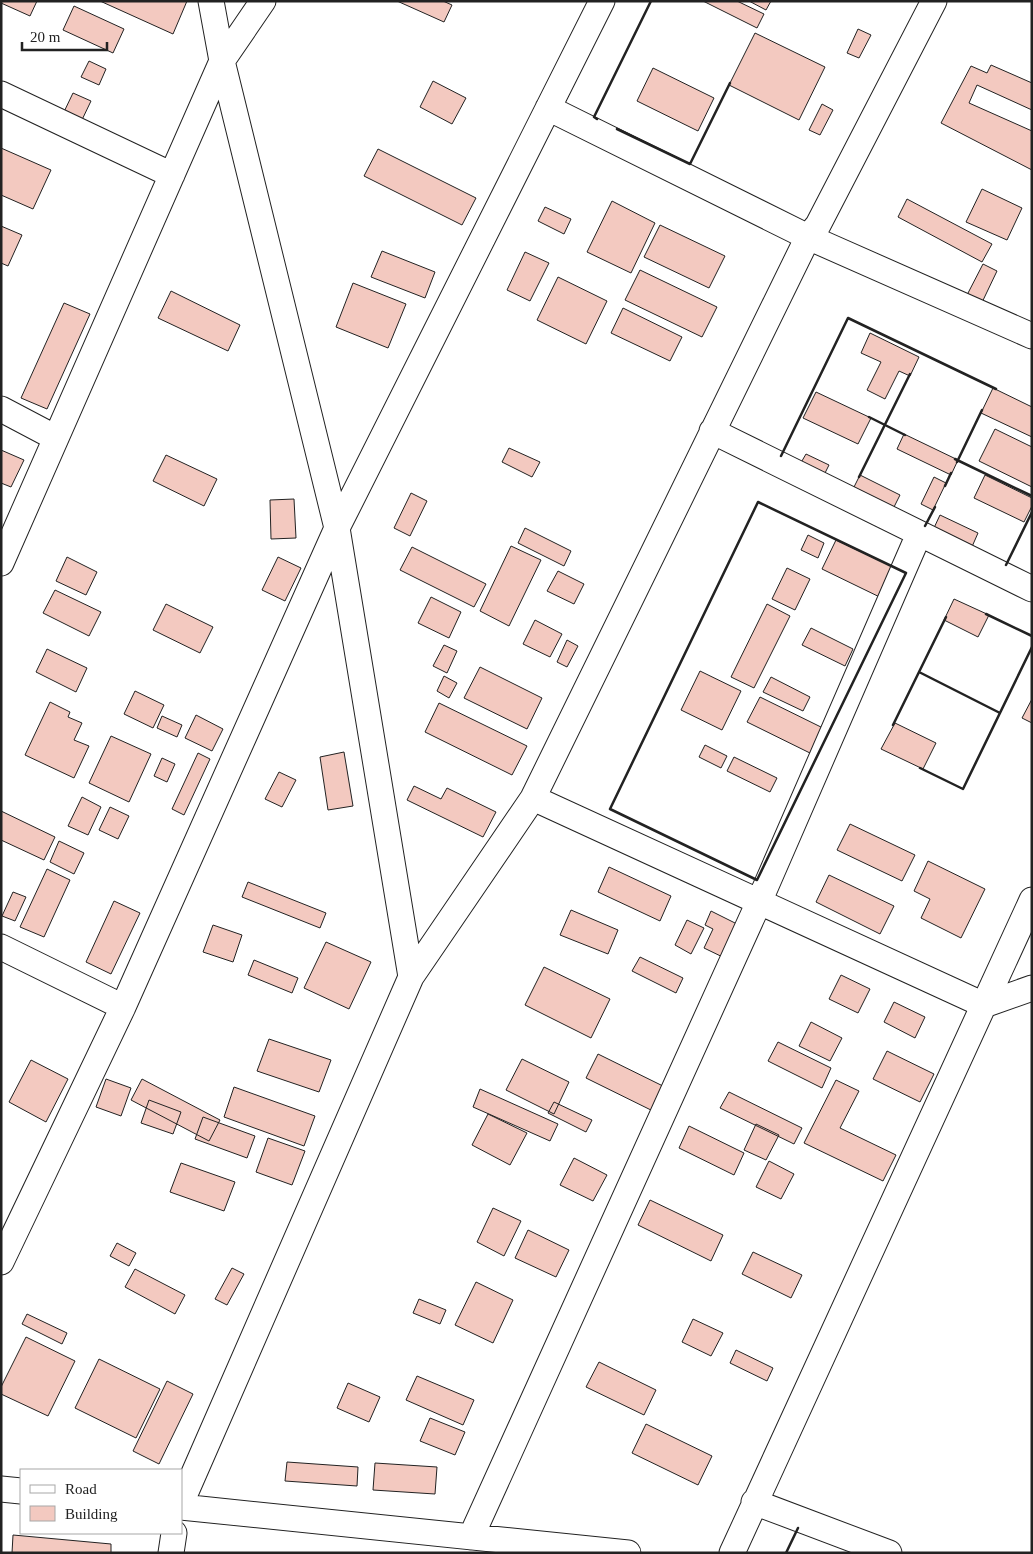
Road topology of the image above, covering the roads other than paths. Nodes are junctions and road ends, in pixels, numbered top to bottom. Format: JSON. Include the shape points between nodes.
{"nodes":[{"id":1,"x":211,"y":1,"type":"edge"},
{"id":2,"x":264,"y":1,"type":"edge"},
{"id":3,"x":602,"y":1,"type":"edge"},
{"id":4,"x":934,"y":1,"type":"edge"},
{"id":5,"x":222,"y":61,"type":"junction"},
{"id":6,"x":1,"y":94,"type":"edge"},
{"id":7,"x":548,"y":108,"type":"junction"},
{"id":8,"x":172,"y":175,"type":"junction"},
{"id":9,"x":808,"y":237,"type":"junction"},
{"id":10,"x":1032,"y":336,"type":"edge"},
{"id":11,"x":1,"y":409,"type":"edge"},
{"id":12,"x":712,"y":431,"type":"junction"},
{"id":13,"x":56,"y":438,"type":"junction"},
{"id":14,"x":337,"y":528,"type":"junction"},
{"id":15,"x":919,"y":534,"type":"junction"},
{"id":16,"x":1,"y":563,"type":"edge"},
{"id":17,"x":1032,"y":589,"type":"edge"},
{"id":18,"x":533,"y":798,"type":"junction"},
{"id":19,"x":1032,"y":900,"type":"edge"},
{"id":20,"x":759,"y":902,"type":"junction"},
{"id":21,"x":1,"y":947,"type":"edge"},
{"id":22,"x":411,"y":977,"type":"junction"},
{"id":23,"x":1032,"y":988,"type":"edge"},
{"id":24,"x":984,"y":1006,"type":"junction"},
{"id":25,"x":123,"y":1007,"type":"junction"},
{"id":26,"x":1,"y":1262,"type":"edge"},
{"id":27,"x":1,"y":1489,"type":"edge"},
{"id":28,"x":20,"y":1491,"type":"edge"},
{"id":29,"x":182,"y":1501,"type":"edge"},
{"id":30,"x":754,"y":1502,"type":"junction"},
{"id":31,"x":182,"y":1507,"type":"edge"},
{"id":32,"x":174,"y":1534,"type":"edge"},
{"id":33,"x":471,"y":1537,"type":"junction"},
{"id":34,"x":171,"y":1553,"type":"edge"},
{"id":35,"x":628,"y":1553,"type":"edge"},
{"id":36,"x":732,"y":1553,"type":"edge"},
{"id":37,"x":889,"y":1553,"type":"edge"}],
"edges":[{"from":1,"to":5,"type":"street"},
{"from":2,"to":5,"type":"street"},
{"from":3,"to":7,"type":"street"},
{"from":4,"to":9,"type":"street","via":[[818,225]]},
{"from":5,"to":8,"type":"street"},
{"from":5,"to":14,"type":"street"},
{"from":6,"to":8,"type":"street"},
{"from":7,"to":9,"type":"street"},
{"from":7,"to":14,"type":"street"},
{"from":8,"to":13,"type":"street"},
{"from":9,"to":10,"type":"street"},
{"from":9,"to":12,"type":"street"},
{"from":11,"to":13,"type":"street"},
{"from":12,"to":15,"type":"street"},
{"from":12,"to":18,"type":"street"},
{"from":13,"to":16,"type":"street"},
{"from":14,"to":22,"type":"street"},
{"from":14,"to":25,"type":"street"},
{"from":15,"to":17,"type":"street"},
{"from":15,"to":20,"type":"street"},
{"from":18,"to":20,"type":"street"},
{"from":18,"to":22,"type":"street"},
{"from":19,"to":24,"type":"street"},
{"from":20,"to":24,"type":"street"},
{"from":20,"to":33,"type":"street"},
{"from":21,"to":25,"type":"street"},
{"from":22,"to":29,"type":"street"},
{"from":23,"to":24,"type":"street"},
{"from":24,"to":30,"type":"street"},
{"from":25,"to":26,"type":"street"},
{"from":27,"to":28,"type":"street"},
{"from":30,"to":36,"type":"street"},
{"from":30,"to":37,"type":"street"},
{"from":31,"to":33,"type":"street"},
{"from":32,"to":34,"type":"street"},
{"from":33,"to":35,"type":"street"}]}
